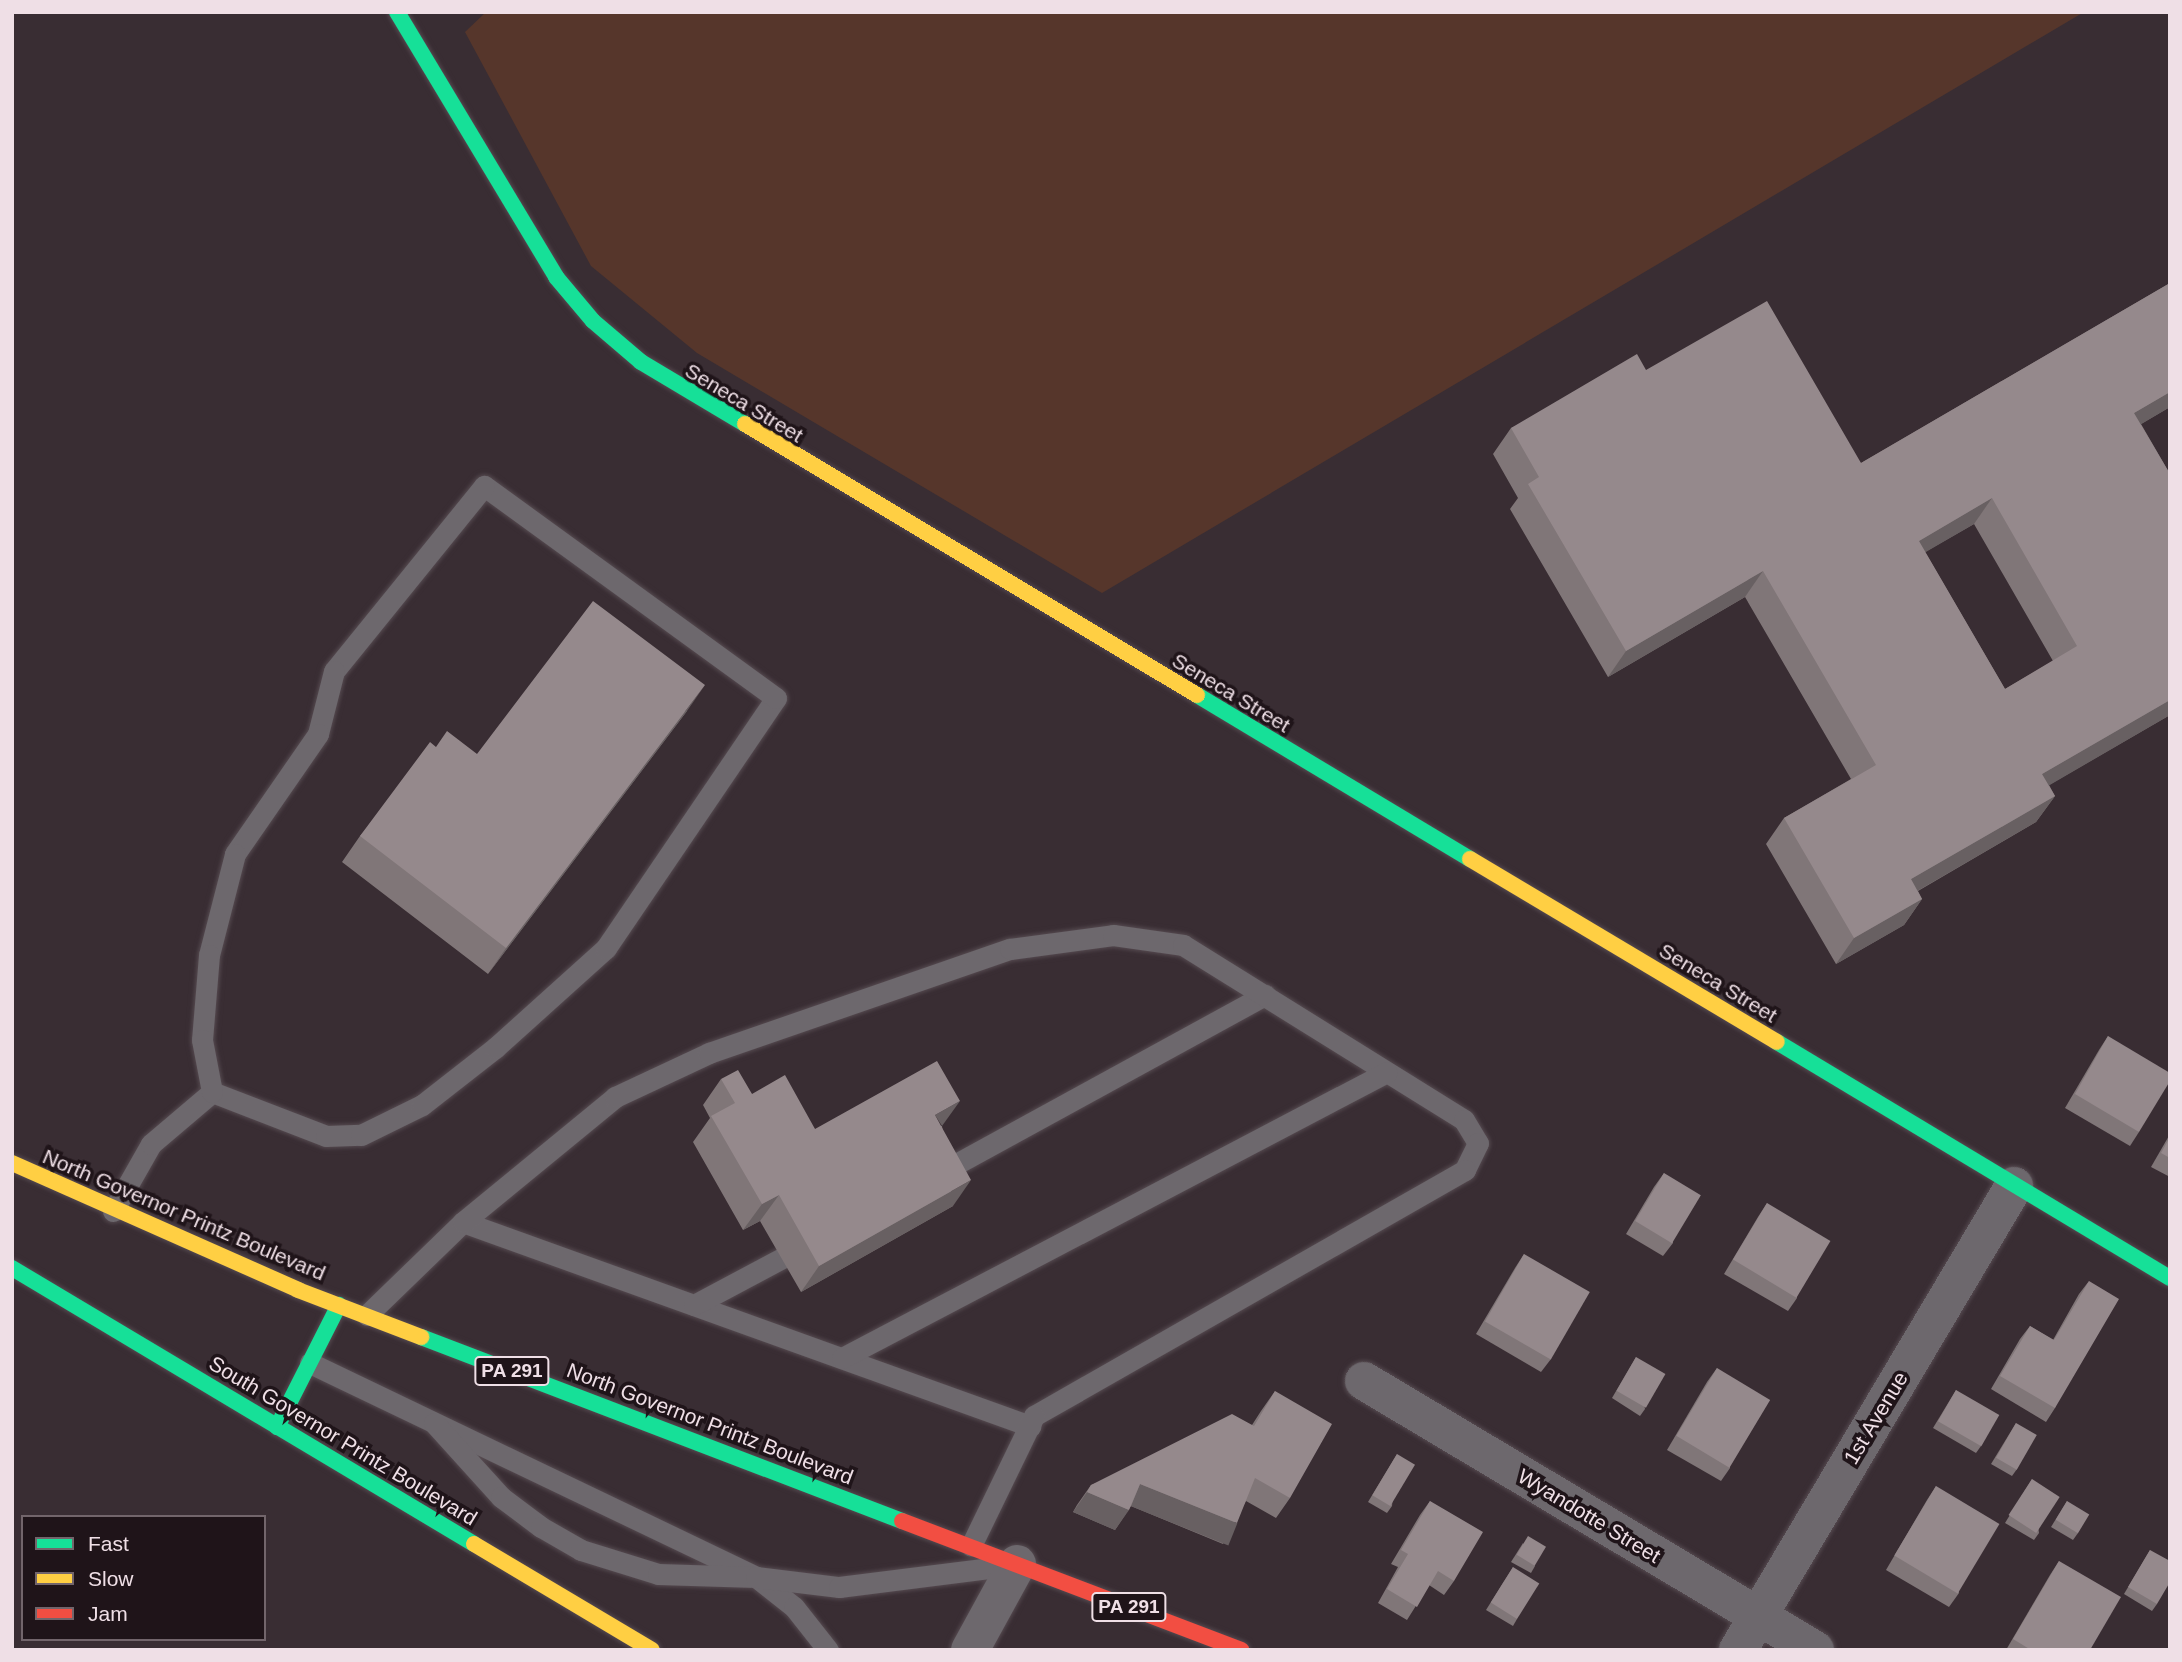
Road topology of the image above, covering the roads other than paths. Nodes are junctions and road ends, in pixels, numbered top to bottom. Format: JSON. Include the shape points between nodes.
{"nodes":[{"id":1,"x":397,"y":12,"type":"edge"},
{"id":2,"x":1265,"y":995,"type":"junction"},
{"id":3,"x":1387,"y":1072,"type":"junction"},
{"id":4,"x":212,"y":1092,"type":"junction"},
{"id":5,"x":12,"y":1163,"type":"edge"},
{"id":6,"x":936,"y":1175,"type":"edge"},
{"id":7,"x":2014,"y":1186,"type":"junction"},
{"id":8,"x":113,"y":1211,"type":"junction"},
{"id":9,"x":463,"y":1222,"type":"junction"},
{"id":10,"x":782,"y":1258,"type":"dead end"},
{"id":11,"x":12,"y":1268,"type":"edge"},
{"id":12,"x":2170,"y":1278,"type":"edge"},
{"id":13,"x":339,"y":1305,"type":"junction"},
{"id":14,"x":694,"y":1305,"type":"junction"},
{"id":15,"x":366,"y":1315,"type":"junction"},
{"id":16,"x":842,"y":1358,"type":"junction"},
{"id":17,"x":310,"y":1363,"type":"junction"},
{"id":18,"x":1364,"y":1381,"type":"dead end"},
{"id":19,"x":434,"y":1423,"type":"junction"},
{"id":20,"x":1030,"y":1426,"type":"junction"},
{"id":21,"x":278,"y":1427,"type":"junction"},
{"id":22,"x":971,"y":1546,"type":"junction"},
{"id":23,"x":1017,"y":1564,"type":"junction"},
{"id":24,"x":756,"y":1577,"type":"junction"},
{"id":25,"x":1759,"y":1616,"type":"junction"},
{"id":26,"x":1233,"y":1648,"type":"edge"},
{"id":27,"x":652,"y":1650,"type":"edge"},
{"id":28,"x":828,"y":1650,"type":"edge"},
{"id":29,"x":970,"y":1650,"type":"edge"},
{"id":30,"x":1738,"y":1650,"type":"edge"},
{"id":31,"x":1815,"y":1650,"type":"edge"}],
"edges":[{"from":1,"to":7,"type":"main road","name":"Seneca Street","via":[[556,277],[593,320],[641,362]]},
{"from":2,"to":3,"type":"lane"},
{"from":2,"to":6,"type":"lane"},
{"from":2,"to":9,"type":"lane","via":[[1184,944],[1113,935],[1010,949],[709,1053],[615,1097]]},
{"from":3,"to":16,"type":"lane"},
{"from":3,"to":20,"type":"lane","via":[[1464,1120],[1478,1143],[1465,1170],[1034,1416]]},
{"from":4,"to":4,"type":"lane","via":[[326,1136],[361,1135],[422,1105],[495,1048],[606,948],[776,698],[484,486],[334,671],[318,734],[235,854],[209,956],[202,1040]]},
{"from":4,"to":8,"type":"lane","via":[[151,1144]]},
{"from":5,"to":8,"type":"main road","name":"North Governor Printz Boulevard","number":"PA 291"},
{"from":7,"to":12,"type":"main road","name":"Seneca Street"},
{"from":7,"to":25,"type":"street","name":"1st Avenue"},
{"from":8,"to":13,"type":"main road","name":"North Governor Printz Boulevard","number":"PA 291"},
{"from":9,"to":14,"type":"lane"},
{"from":9,"to":15,"type":"lane"},
{"from":10,"to":14,"type":"lane"},
{"from":11,"to":21,"type":"main road","name":"South Governor Printz Boulevard"},
{"from":13,"to":15,"type":"main road","name":"North Governor Printz Boulevard","number":"PA 291"},
{"from":13,"to":17,"type":"main road"},
{"from":14,"to":16,"type":"lane"},
{"from":15,"to":22,"type":"main road","name":"North Governor Printz Boulevard","number":"PA 291"},
{"from":16,"to":20,"type":"lane"},
{"from":17,"to":19,"type":"lane"},
{"from":17,"to":21,"type":"main road"},
{"from":18,"to":25,"type":"street","name":"Wyandotte Street"},
{"from":19,"to":24,"type":"lane"},
{"from":19,"to":24,"type":"lane","via":[[501,1497],[581,1550],[658,1574]]},
{"from":20,"to":22,"type":"lane"},
{"from":21,"to":27,"type":"main road","name":"South Governor Printz Boulevard"},
{"from":22,"to":23,"type":"main road","name":"North Governor Printz Boulevard","number":"PA 291"},
{"from":23,"to":24,"type":"lane","via":[[839,1587]]},
{"from":23,"to":26,"type":"main road","name":"North Governor Printz Boulevard","number":"PA 291"},
{"from":23,"to":29,"type":"street"},
{"from":24,"to":28,"type":"lane","via":[[794,1607]]},
{"from":25,"to":30,"type":"street","name":"1st Avenue"},
{"from":25,"to":31,"type":"street","name":"Wyandotte Street"}]}
